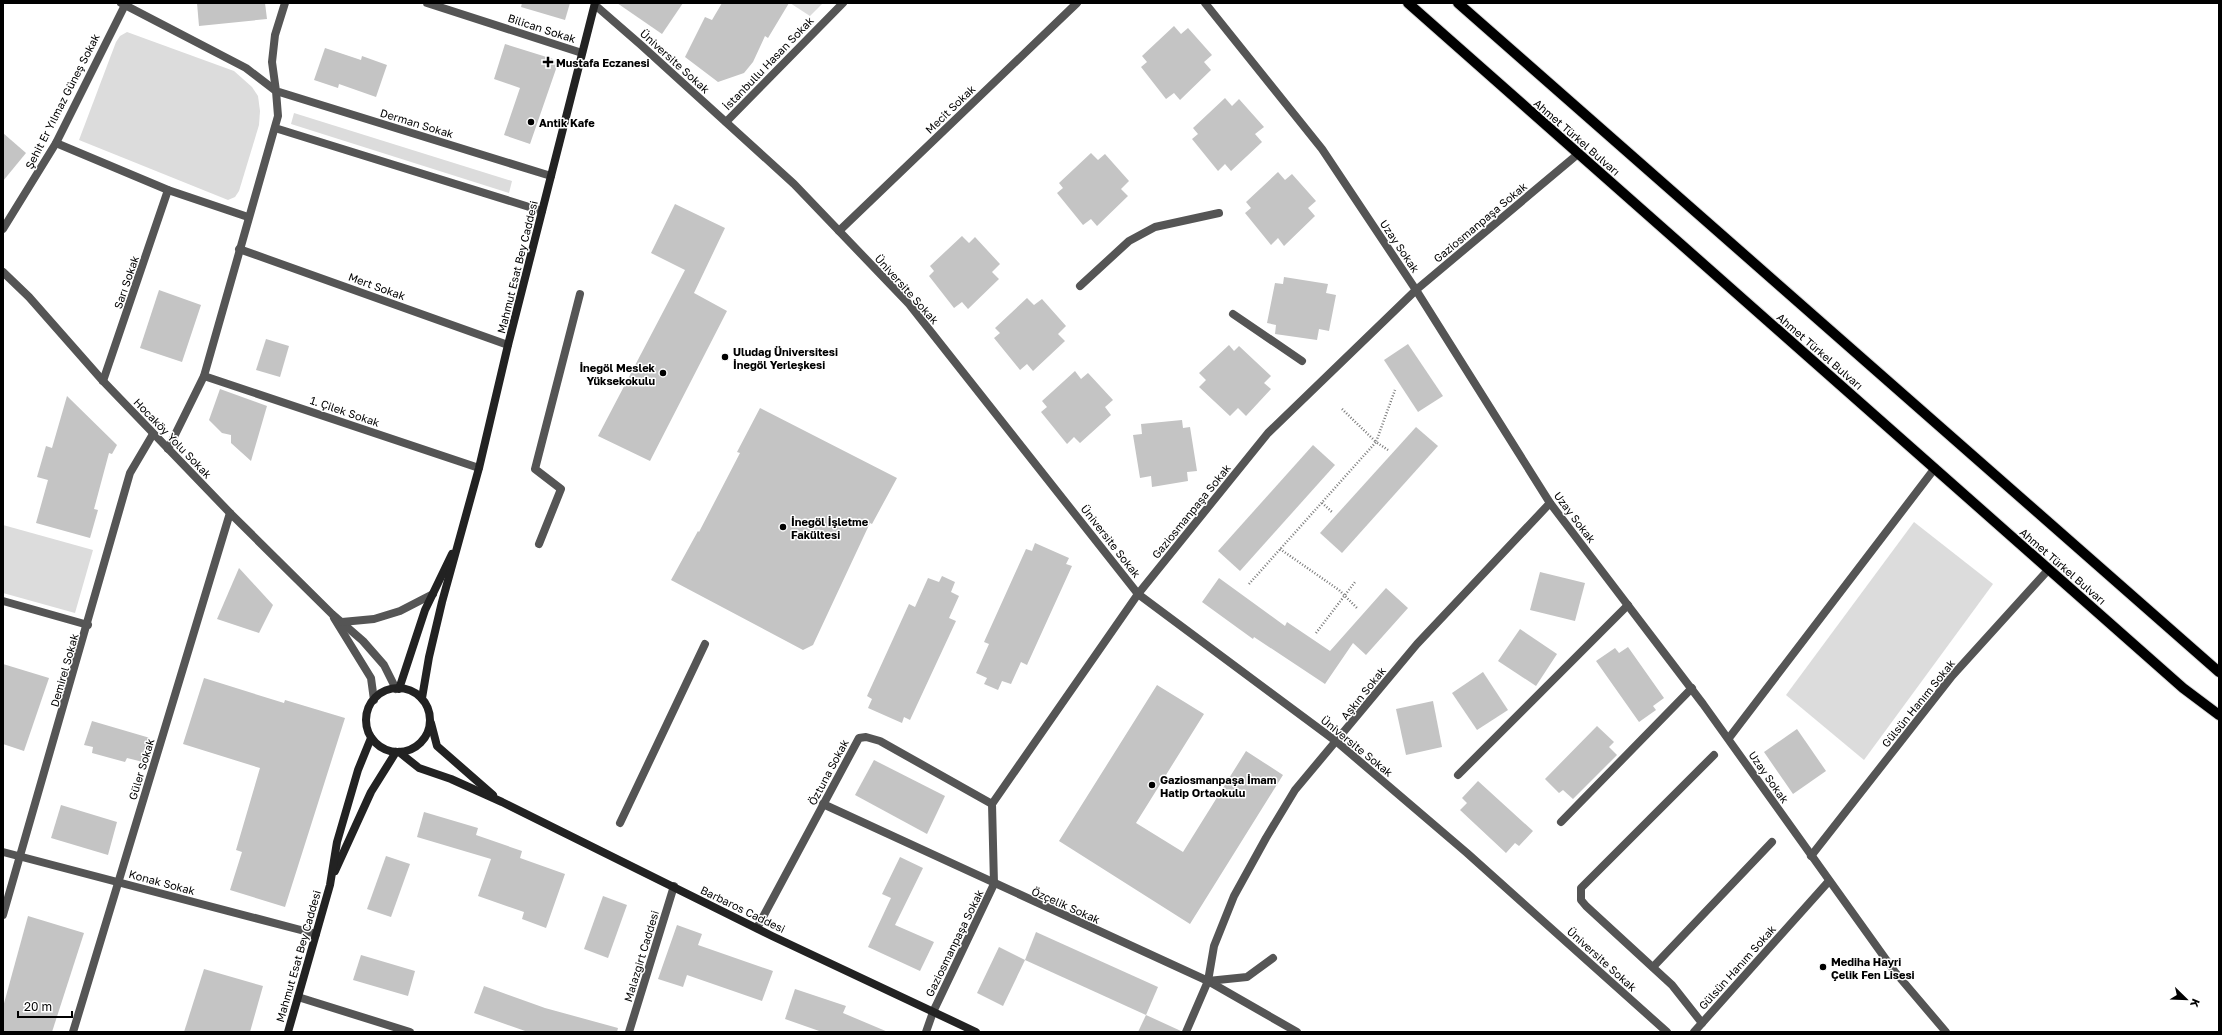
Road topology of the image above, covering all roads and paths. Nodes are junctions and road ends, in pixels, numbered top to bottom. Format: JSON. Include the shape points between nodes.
{"nodes":[{"id":1,"x":285,"y":3,"type":"edge"},
{"id":2,"x":427,"y":3,"type":"edge"},
{"id":3,"x":843,"y":3,"type":"edge"},
{"id":4,"x":1077,"y":3,"type":"edge"},
{"id":5,"x":1205,"y":3,"type":"edge"},
{"id":6,"x":1408,"y":3,"type":"edge"},
{"id":7,"x":1458,"y":3,"type":"edge"},
{"id":8,"x":124,"y":4,"type":"edge"},
{"id":9,"x":595,"y":4,"type":"edge"},
{"id":10,"x":582,"y":53,"type":"junction"},
{"id":11,"x":276,"y":91,"type":"junction"},
{"id":12,"x":726,"y":122,"type":"junction"},
{"id":13,"x":275,"y":128,"type":"junction"},
{"id":14,"x":56,"y":143,"type":"junction"},
{"id":15,"x":1578,"y":154,"type":"junction"},
{"id":16,"x":551,"y":176,"type":"junction"},
{"id":17,"x":168,"y":190,"type":"junction"},
{"id":18,"x":542,"y":211,"type":"junction"},
{"id":19,"x":1219,"y":213,"type":"dead end"},
{"id":20,"x":248,"y":217,"type":"junction"},
{"id":21,"x":3,"y":229,"type":"edge"},
{"id":22,"x":839,"y":231,"type":"junction"},
{"id":23,"x":239,"y":249,"type":"junction"},
{"id":24,"x":3,"y":272,"type":"edge"},
{"id":25,"x":1080,"y":286,"type":"dead end"},
{"id":26,"x":1416,"y":290,"type":"junction"},
{"id":27,"x":580,"y":294,"type":"dead end"},
{"id":28,"x":1233,"y":314,"type":"dead end"},
{"id":29,"x":508,"y":345,"type":"junction"},
{"id":30,"x":1302,"y":361,"type":"dead end"},
{"id":31,"x":204,"y":376,"type":"junction"},
{"id":32,"x":103,"y":381,"type":"junction"},
{"id":33,"x":1395,"y":390,"type":"dead end"},
{"id":34,"x":1342,"y":409,"type":"dead end"},
{"id":35,"x":153,"y":434,"type":"junction"},
{"id":36,"x":1376,"y":442,"type":"junction"},
{"id":37,"x":168,"y":449,"type":"junction"},
{"id":38,"x":1388,"y":450,"type":"dead end"},
{"id":39,"x":479,"y":468,"type":"junction"},
{"id":40,"x":1935,"y":468,"type":"junction"},
{"id":41,"x":1322,"y":503,"type":"junction"},
{"id":42,"x":1550,"y":503,"type":"junction"},
{"id":43,"x":1332,"y":512,"type":"dead end"},
{"id":44,"x":230,"y":513,"type":"junction"},
{"id":45,"x":460,"y":537,"type":"junction"},
{"id":46,"x":539,"y":544,"type":"dead end"},
{"id":47,"x":1280,"y":549,"type":"junction"},
{"id":48,"x":2049,"y":569,"type":"junction"},
{"id":49,"x":1355,"y":582,"type":"dead end"},
{"id":50,"x":1249,"y":584,"type":"dead end"},
{"id":51,"x":433,"y":594,"type":"junction"},
{"id":52,"x":1138,"y":594,"type":"junction"},
{"id":53,"x":1344,"y":596,"type":"junction"},
{"id":54,"x":3,"y":601,"type":"edge"},
{"id":55,"x":1628,"y":605,"type":"junction"},
{"id":56,"x":1358,"y":609,"type":"dead end"},
{"id":57,"x":332,"y":614,"type":"junction"},
{"id":58,"x":342,"y":622,"type":"junction"},
{"id":59,"x":88,"y":625,"type":"junction"},
{"id":60,"x":1316,"y":633,"type":"dead end"},
{"id":61,"x":705,"y":644,"type":"dead end"},
{"id":62,"x":2219,"y":672,"type":"edge"},
{"id":63,"x":1692,"y":688,"type":"junction"},
{"id":64,"x":398,"y":689,"type":"junction"},
{"id":65,"x":422,"y":698,"type":"junction"},
{"id":66,"x":374,"y":700,"type":"junction"},
{"id":67,"x":2219,"y":715,"type":"edge"},
{"id":68,"x":430,"y":718,"type":"junction"},
{"id":69,"x":371,"y":738,"type":"junction"},
{"id":70,"x":1728,"y":738,"type":"junction"},
{"id":71,"x":1337,"y":742,"type":"junction"},
{"id":72,"x":397,"y":752,"type":"junction"},
{"id":73,"x":1714,"y":755,"type":"dead end"},
{"id":74,"x":1458,"y":775,"type":"dead end"},
{"id":75,"x":502,"y":802,"type":"junction"},
{"id":76,"x":823,"y":804,"type":"junction"},
{"id":77,"x":992,"y":804,"type":"junction"},
{"id":78,"x":1561,"y":822,"type":"dead end"},
{"id":79,"x":620,"y":823,"type":"dead end"},
{"id":80,"x":1772,"y":842,"type":"dead end"},
{"id":81,"x":3,"y":852,"type":"edge"},
{"id":82,"x":1811,"y":856,"type":"junction"},
{"id":83,"x":21,"y":858,"type":"junction"},
{"id":84,"x":1829,"y":881,"type":"junction"},
{"id":85,"x":118,"y":882,"type":"junction"},
{"id":86,"x":994,"y":884,"type":"junction"},
{"id":87,"x":330,"y":885,"type":"junction"},
{"id":88,"x":674,"y":886,"type":"junction"},
{"id":89,"x":3,"y":915,"type":"edge"},
{"id":90,"x":757,"y":928,"type":"junction"},
{"id":91,"x":316,"y":934,"type":"junction"},
{"id":92,"x":1273,"y":958,"type":"dead end"},
{"id":93,"x":1653,"y":967,"type":"junction"},
{"id":94,"x":1208,"y":981,"type":"junction"},
{"id":95,"x":298,"y":997,"type":"junction"},
{"id":96,"x":933,"y":1012,"type":"junction"},
{"id":97,"x":1702,"y":1023,"type":"junction"},
{"id":98,"x":73,"y":1032,"type":"edge"},
{"id":99,"x":288,"y":1032,"type":"edge"},
{"id":100,"x":410,"y":1032,"type":"edge"},
{"id":101,"x":630,"y":1032,"type":"edge"},
{"id":102,"x":926,"y":1032,"type":"edge"},
{"id":103,"x":976,"y":1032,"type":"edge"},
{"id":104,"x":1186,"y":1032,"type":"edge"},
{"id":105,"x":1297,"y":1032,"type":"edge"},
{"id":106,"x":1667,"y":1032,"type":"edge"},
{"id":107,"x":1694,"y":1032,"type":"edge"},
{"id":108,"x":1946,"y":1032,"type":"edge"}],
"edges":[{"from":1,"to":11,"type":"street","via":[[275,35],[272,62]]},
{"from":2,"to":10,"type":"street","name":"Bilican Sokak"},
{"from":3,"to":12,"type":"street","name":"İstanbullu Hasan Sokak"},
{"from":4,"to":22,"type":"street","name":"Mecit Sokak"},
{"from":5,"to":26,"type":"street","name":"Uzay Sokak","via":[[1322,149]]},
{"from":6,"to":15,"type":"main road","name":"Ahmet Türkel Bulvarı"},
{"from":7,"to":62,"type":"main road","name":"Ahmet Türkel Bulvarı"},
{"from":8,"to":11,"type":"street","via":[[246,68]]},
{"from":8,"to":14,"type":"street","name":"Şehit Er Yılmaz Güneş Sokak"},
{"from":9,"to":10,"type":"main road","name":"Mahmut Esat Bey Caddesi"},
{"from":9,"to":12,"type":"street","name":"Üniversite Sokak"},
{"from":10,"to":16,"type":"main road","name":"Mahmut Esat Bey Caddesi"},
{"from":11,"to":13,"type":"street","via":[[278,116]]},
{"from":11,"to":16,"type":"street","name":"Derman Sokak"},
{"from":12,"to":22,"type":"street","name":"Üniversite Sokak","via":[[794,184]]},
{"from":13,"to":18,"type":"street"},
{"from":13,"to":20,"type":"street"},
{"from":14,"to":17,"type":"street"},
{"from":14,"to":21,"type":"street","name":"Şehit Er Yılmaz Güneş Sokak"},
{"from":15,"to":26,"type":"street","name":"Gaziosmanpaşa Sokak"},
{"from":15,"to":40,"type":"main road","name":"Ahmet Türkel Bulvarı"},
{"from":16,"to":18,"type":"main road","name":"Mahmut Esat Bey Caddesi"},
{"from":17,"to":20,"type":"street"},
{"from":17,"to":32,"type":"street","name":"Sarı Sokak"},
{"from":18,"to":29,"type":"main road","name":"Mahmut Esat Bey Caddesi"},
{"from":19,"to":25,"type":"street","via":[[1155,227],[1129,241]]},
{"from":20,"to":23,"type":"street"},
{"from":22,"to":52,"type":"street","name":"Üniversite Sokak","via":[[909,304]]},
{"from":23,"to":29,"type":"street","name":"Mert Sokak"},
{"from":23,"to":31,"type":"street"},
{"from":24,"to":32,"type":"street","name":"Hocaköy Yolu Sokak","via":[[29,297]]},
{"from":26,"to":42,"type":"street","name":"Uzay Sokak"},
{"from":26,"to":52,"type":"street","name":"Gaziosmanpaşa Sokak","via":[[1268,434]]},
{"from":27,"to":46,"type":"street","via":[[535,469],[561,489]]},
{"from":28,"to":30,"type":"street"},
{"from":29,"to":39,"type":"main road","name":"Mahmut Esat Bey Caddesi"},
{"from":31,"to":37,"type":"street"},
{"from":31,"to":39,"type":"street","name":"1. Çilek Sokak"},
{"from":32,"to":35,"type":"street","name":"Hocaköy Yolu Sokak"},
{"from":33,"to":36,"type":"path"},
{"from":34,"to":36,"type":"path"},
{"from":35,"to":37,"type":"street","name":"Hocaköy Yolu Sokak"},
{"from":35,"to":59,"type":"street","name":"Demirel Sokak","via":[[130,473]]},
{"from":36,"to":38,"type":"path"},
{"from":36,"to":41,"type":"path"},
{"from":37,"to":44,"type":"street","name":"Hocaköy Yolu Sokak"},
{"from":39,"to":45,"type":"main road","name":"Mahmut Esat Bey Caddesi"},
{"from":40,"to":48,"type":"main road","name":"Ahmet Türkel Bulvarı"},
{"from":40,"to":70,"type":"street"},
{"from":41,"to":43,"type":"path"},
{"from":41,"to":47,"type":"path"},
{"from":42,"to":55,"type":"street","name":"Uzay Sokak"},
{"from":42,"to":71,"type":"street","name":"Aşkın Sokak","via":[[1418,644]]},
{"from":44,"to":57,"type":"street","name":"Hocaköy Yolu Sokak"},
{"from":44,"to":85,"type":"street","name":"Güler Sokak"},
{"from":45,"to":51,"type":"main road"},
{"from":45,"to":65,"type":"main road","via":[[429,657]]},
{"from":47,"to":50,"type":"path"},
{"from":47,"to":53,"type":"path"},
{"from":48,"to":67,"type":"main road","name":"Ahmet Türkel Bulvarı","via":[[2183,688]]},
{"from":48,"to":82,"type":"street","name":"Gülsün Hanım Sokak","via":[[1952,676]]},
{"from":49,"to":53,"type":"path"},
{"from":51,"to":58,"type":"street","via":[[400,611],[374,619]]},
{"from":51,"to":64,"type":"main road"},
{"from":52,"to":71,"type":"street","name":"Üniversite Sokak"},
{"from":52,"to":77,"type":"street","name":"Gaziosmanpaşa Sokak"},
{"from":53,"to":56,"type":"path"},
{"from":53,"to":60,"type":"path"},
{"from":54,"to":59,"type":"street"},
{"from":55,"to":63,"type":"street","name":"Uzay Sokak"},
{"from":55,"to":74,"type":"street"},
{"from":57,"to":58,"type":"street"},
{"from":57,"to":66,"type":"street","via":[[370,678]]},
{"from":58,"to":64,"type":"street","via":[[384,665]]},
{"from":59,"to":83,"type":"street","name":"Demirel Sokak"},
{"from":61,"to":79,"type":"street"},
{"from":63,"to":70,"type":"street","name":"Uzay Sokak"},
{"from":63,"to":78,"type":"street"},
{"from":64,"to":65,"type":"main road","via":[[414,692]]},
{"from":64,"to":66,"type":"main road","via":[[388,690]]},
{"from":65,"to":68,"type":"main road","via":[[428,707]]},
{"from":66,"to":69,"type":"main road","via":[[366,718]]},
{"from":68,"to":72,"type":"main road","via":[[425,738],[409,750]]},
{"from":68,"to":75,"type":"main road","via":[[437,746]]},
{"from":69,"to":72,"type":"main road","via":[[388,751]]},
{"from":69,"to":87,"type":"main road","via":[[358,770],[337,842]]},
{"from":70,"to":82,"type":"street","name":"Uzay Sokak"},
{"from":71,"to":94,"type":"street","name":"Aşkın Sokak","via":[[1296,790],[1234,896],[1217,939]]},
{"from":71,"to":106,"type":"street","name":"Üniversite Sokak","via":[[1467,853]]},
{"from":72,"to":75,"type":"main road","via":[[419,768]]},
{"from":72,"to":87,"type":"main road","via":[[371,792]]},
{"from":73,"to":93,"type":"street","via":[[1581,888],[1580,896],[1583,903]]},
{"from":75,"to":88,"type":"main road","name":"Barbaros Caddesi"},
{"from":76,"to":77,"type":"street","name":"Öztuna Sokak","via":[[859,738],[866,737],[880,741]]},
{"from":76,"to":86,"type":"street","name":"Özçelik Sokak"},
{"from":76,"to":90,"type":"street","name":"Öztuna Sokak"},
{"from":77,"to":86,"type":"street","name":"Gaziosmanpaşa Sokak"},
{"from":80,"to":93,"type":"street"},
{"from":81,"to":83,"type":"street","name":"Konak Sokak"},
{"from":82,"to":84,"type":"street","name":"Uzay Sokak"},
{"from":83,"to":85,"type":"street","name":"Konak Sokak"},
{"from":83,"to":89,"type":"street","name":"Demirel Sokak"},
{"from":84,"to":97,"type":"street","name":"Gülsün Hanım Sokak"},
{"from":84,"to":108,"type":"street","name":"Uzay Sokak","via":[[1895,972]]},
{"from":85,"to":91,"type":"street","name":"Konak Sokak"},
{"from":85,"to":98,"type":"street","name":"Güler Sokak"},
{"from":86,"to":94,"type":"street","name":"Özçelik Sokak"},
{"from":86,"to":96,"type":"street","name":"Gaziosmanpaşa Sokak"},
{"from":87,"to":91,"type":"main road","name":"Mahmut Esat Bey Caddesi"},
{"from":88,"to":90,"type":"main road","name":"Barbaros Caddesi"},
{"from":88,"to":101,"type":"street","name":"Malazgirt Caddesi"},
{"from":90,"to":96,"type":"main road","name":"Barbaros Caddesi"},
{"from":91,"to":95,"type":"main road","name":"Mahmut Esat Bey Caddesi"},
{"from":92,"to":94,"type":"street","via":[[1247,977]]},
{"from":93,"to":97,"type":"street","via":[[1680,993]]},
{"from":94,"to":104,"type":"street","name":"Aşkın Sokak"},
{"from":94,"to":105,"type":"street","name":"Özçelik Sokak"},
{"from":95,"to":99,"type":"main road","name":"Mahmut Esat Bey Caddesi"},
{"from":95,"to":100,"type":"street"},
{"from":96,"to":102,"type":"street","name":"Gaziosmanpaşa Sokak"},
{"from":96,"to":103,"type":"main road","name":"Barbaros Caddesi"},
{"from":97,"to":107,"type":"street","name":"Gülsün Hanım Sokak"}]}
